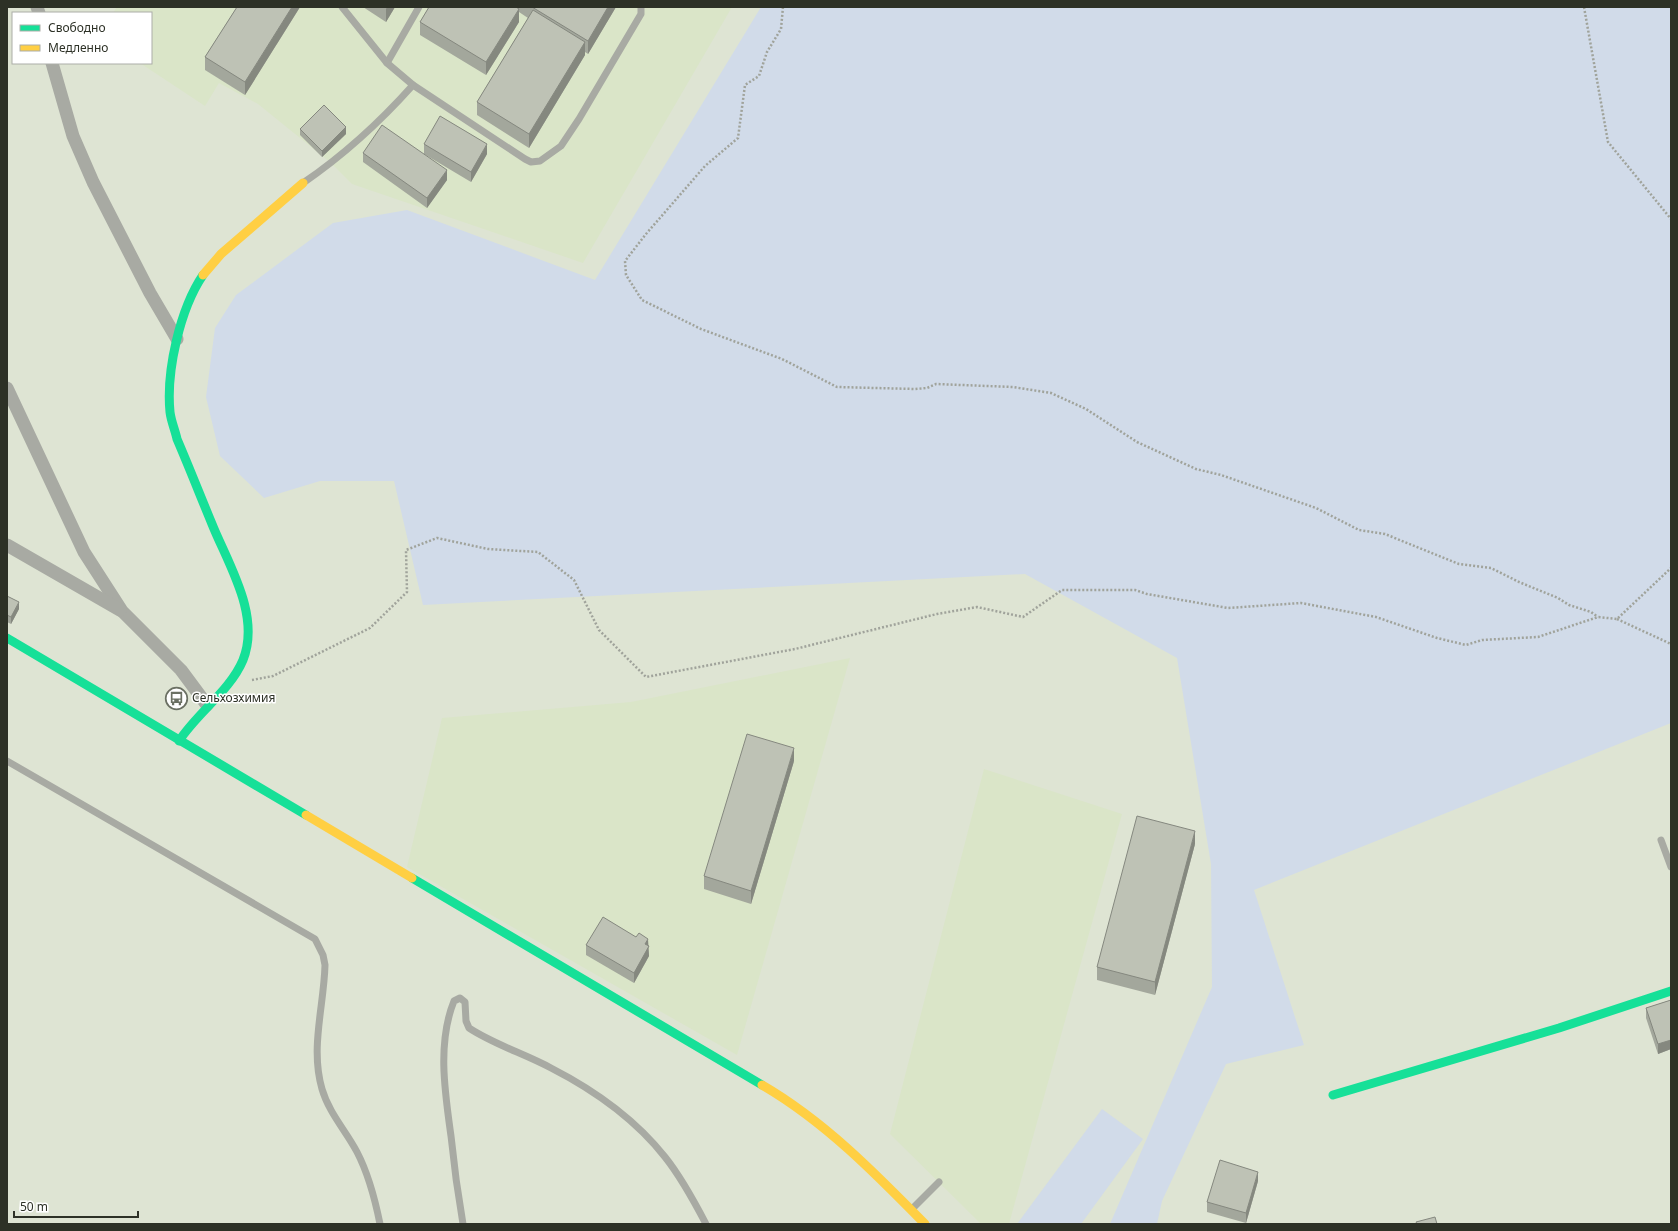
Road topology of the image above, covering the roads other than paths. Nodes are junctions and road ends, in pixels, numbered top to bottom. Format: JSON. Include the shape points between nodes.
{"nodes":[{"id":1,"x":342,"y":7,"type":"edge"},
{"id":2,"x":419,"y":7,"type":"edge"},
{"id":3,"x":641,"y":7,"type":"edge"},
{"id":4,"x":387,"y":63,"type":"junction"},
{"id":5,"x":52,"y":64,"type":"edge"},
{"id":6,"x":413,"y":86,"type":"junction"},
{"id":7,"x":303,"y":183,"type":"joint"},
{"id":8,"x":177,"y":340,"type":"junction"},
{"id":9,"x":7,"y":388,"type":"edge"},
{"id":10,"x":7,"y":545,"type":"edge"},
{"id":11,"x":122,"y":611,"type":"junction"},
{"id":12,"x":7,"y":638,"type":"edge"},
{"id":13,"x":207,"y":705,"type":"junction"},
{"id":14,"x":179,"y":741,"type":"junction"},
{"id":15,"x":7,"y":761,"type":"edge"},
{"id":16,"x":1660,"y":840,"type":"dead end"},
{"id":17,"x":1671,"y":867,"type":"edge"},
{"id":18,"x":1671,"y":991,"type":"edge"},
{"id":19,"x":1333,"y":1096,"type":"dead end"},
{"id":20,"x":939,"y":1182,"type":"dead end"},
{"id":21,"x":911,"y":1210,"type":"junction"},
{"id":22,"x":380,"y":1224,"type":"edge"},
{"id":23,"x":463,"y":1224,"type":"edge"},
{"id":24,"x":706,"y":1224,"type":"edge"},
{"id":25,"x":925,"y":1224,"type":"edge"}],
"edges":[{"from":1,"to":4,"type":"lane"},
{"from":2,"to":4,"type":"lane"},
{"from":3,"to":6,"type":"lane","via":[[641,14],[579,119],[561,146],[540,161],[531,162],[525,159]]},
{"from":4,"to":6,"type":"lane"},
{"from":5,"to":8,"type":"street","via":[[74,136],[93,182]]},
{"from":6,"to":7,"type":"lane","via":[[391,110],[332,164]]},
{"from":7,"to":8,"type":"main road","via":[[209,266],[192,291]]},
{"from":8,"to":13,"type":"main road","via":[[169,380],[170,414],[177,439],[237,584],[248,626],[244,659],[232,678]]},
{"from":9,"to":11,"type":"street","via":[[84,552]]},
{"from":10,"to":11,"type":"street"},
{"from":11,"to":13,"type":"street","via":[[181,670]]},
{"from":12,"to":14,"type":"main road"},
{"from":13,"to":14,"type":"main road"},
{"from":14,"to":21,"type":"main road","via":[[782,1097],[836,1137]]},
{"from":15,"to":22,"type":"lane","via":[[315,939],[320,946],[325,965],[317,1049],[322,1089],[329,1108],[357,1151],[367,1173]]},
{"from":16,"to":17,"type":"lane"},
{"from":18,"to":19,"type":"main road","via":[[1559,1028]]},
{"from":20,"to":21,"type":"lane"},
{"from":21,"to":25,"type":"main road"},
{"from":23,"to":24,"type":"lane","via":[[447,1110],[444,1065],[445,1037],[450,1011],[454,1001],[460,998],[465,1002],[466,1021],[470,1028],[581,1085],[613,1106],[640,1130],[665,1157],[690,1194]]}]}
